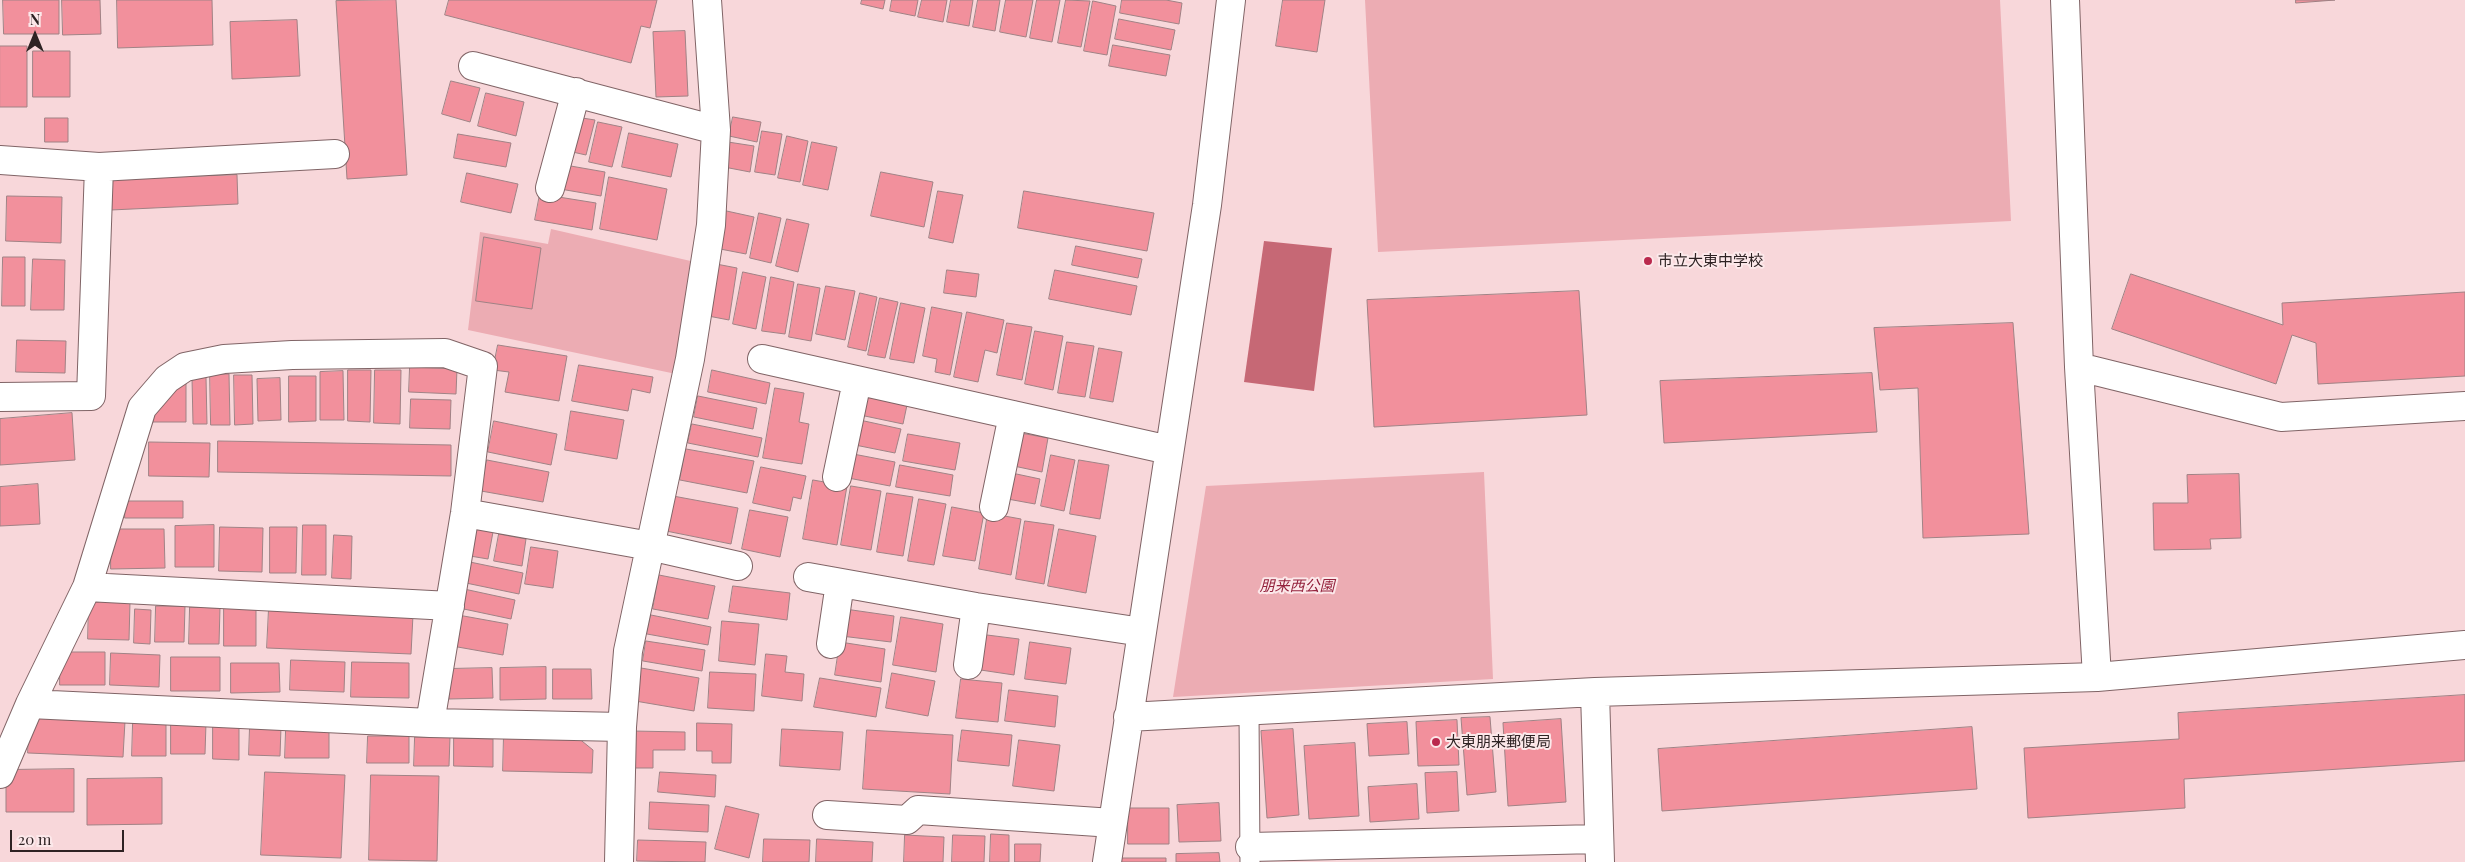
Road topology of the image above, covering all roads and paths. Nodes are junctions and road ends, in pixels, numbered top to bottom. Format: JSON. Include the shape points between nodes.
{"nodes":[{"id":1,"x":707,"y":0,"type":"edge"},
{"id":2,"x":1231,"y":0,"type":"edge"},
{"id":3,"x":2065,"y":0,"type":"edge"},
{"id":4,"x":473,"y":66,"type":"dead end"},
{"id":5,"x":576,"y":92,"type":"junction"},
{"id":6,"x":716,"y":130,"type":"junction"},
{"id":7,"x":335,"y":154,"type":"dead end"},
{"id":8,"x":0,"y":160,"type":"edge"},
{"id":9,"x":99,"y":167,"type":"junction"},
{"id":10,"x":550,"y":188,"type":"dead end"},
{"id":11,"x":762,"y":359,"type":"dead end"},
{"id":12,"x":2079,"y":367,"type":"junction"},
{"id":13,"x":857,"y":380,"type":"junction"},
{"id":14,"x":0,"y":396,"type":"edge"},
{"id":15,"x":2465,"y":406,"type":"edge"},
{"id":16,"x":1013,"y":415,"type":"junction"},
{"id":17,"x":1169,"y":450,"type":"junction"},
{"id":18,"x":837,"y":477,"type":"dead end"},
{"id":19,"x":994,"y":507,"type":"dead end"},
{"id":20,"x":465,"y":513,"type":"junction"},
{"id":21,"x":650,"y":546,"type":"junction"},
{"id":22,"x":738,"y":566,"type":"dead end"},
{"id":23,"x":808,"y":577,"type":"dead end"},
{"id":24,"x":840,"y":583,"type":"junction"},
{"id":25,"x":87,"y":587,"type":"junction"},
{"id":26,"x":450,"y":606,"type":"junction"},
{"id":27,"x":976,"y":607,"type":"junction"},
{"id":28,"x":1142,"y":632,"type":"junction"},
{"id":29,"x":831,"y":644,"type":"dead end"},
{"id":30,"x":2465,"y":645,"type":"edge"},
{"id":31,"x":968,"y":665,"type":"dead end"},
{"id":32,"x":2097,"y":677,"type":"junction"},
{"id":33,"x":1595,"y":692,"type":"junction"},
{"id":34,"x":30,"y":704,"type":"junction"},
{"id":35,"x":1249,"y":711,"type":"junction"},
{"id":36,"x":1128,"y":717,"type":"junction"},
{"id":37,"x":430,"y":723,"type":"junction"},
{"id":38,"x":622,"y":727,"type":"junction"},
{"id":39,"x":0,"y":774,"type":"edge"},
{"id":40,"x":827,"y":815,"type":"dead end"},
{"id":41,"x":1113,"y":823,"type":"junction"},
{"id":42,"x":1599,"y":851,"type":"edge"},
{"id":43,"x":1250,"y":855,"type":"edge"},
{"id":44,"x":618,"y":862,"type":"edge"},
{"id":45,"x":1107,"y":862,"type":"edge"}],
"edges":[{"from":1,"to":6,"type":"street"},
{"from":2,"to":17,"type":"street","via":[[1207,205]]},
{"from":3,"to":12,"type":"street"},
{"from":4,"to":5,"type":"street"},
{"from":5,"to":6,"type":"street"},
{"from":5,"to":10,"type":"street"},
{"from":6,"to":21,"type":"street","via":[[711,226],[690,359]]},
{"from":7,"to":9,"type":"street"},
{"from":8,"to":9,"type":"street"},
{"from":9,"to":14,"type":"street","via":[[91,396]]},
{"from":11,"to":13,"type":"street"},
{"from":12,"to":15,"type":"street","via":[[2281,417]]},
{"from":12,"to":32,"type":"street"},
{"from":13,"to":16,"type":"street"},
{"from":13,"to":18,"type":"street"},
{"from":16,"to":17,"type":"street"},
{"from":16,"to":19,"type":"street"},
{"from":17,"to":28,"type":"street"},
{"from":20,"to":21,"type":"street"},
{"from":20,"to":25,"type":"street","via":[[482,366],[445,353],[224,359],[185,367],[167,379],[142,408]]},
{"from":20,"to":26,"type":"street"},
{"from":21,"to":22,"type":"street"},
{"from":21,"to":38,"type":"street","via":[[628,651]]},
{"from":23,"to":24,"type":"street"},
{"from":24,"to":27,"type":"street"},
{"from":24,"to":29,"type":"street"},
{"from":25,"to":26,"type":"street"},
{"from":25,"to":34,"type":"street"},
{"from":26,"to":37,"type":"street"},
{"from":27,"to":28,"type":"street"},
{"from":27,"to":31,"type":"street"},
{"from":28,"to":36,"type":"street"},
{"from":30,"to":32,"type":"street"},
{"from":32,"to":33,"type":"street"},
{"from":33,"to":35,"type":"street"},
{"from":33,"to":42,"type":"street"},
{"from":34,"to":37,"type":"street"},
{"from":34,"to":39,"type":"street"},
{"from":35,"to":36,"type":"street"},
{"from":35,"to":43,"type":"lane"},
{"from":36,"to":41,"type":"street"},
{"from":37,"to":38,"type":"street"},
{"from":38,"to":44,"type":"street"},
{"from":40,"to":41,"type":"street","via":[[907,820],[918,810]]},
{"from":41,"to":45,"type":"street"},
{"from":42,"to":43,"type":"street"}]}
